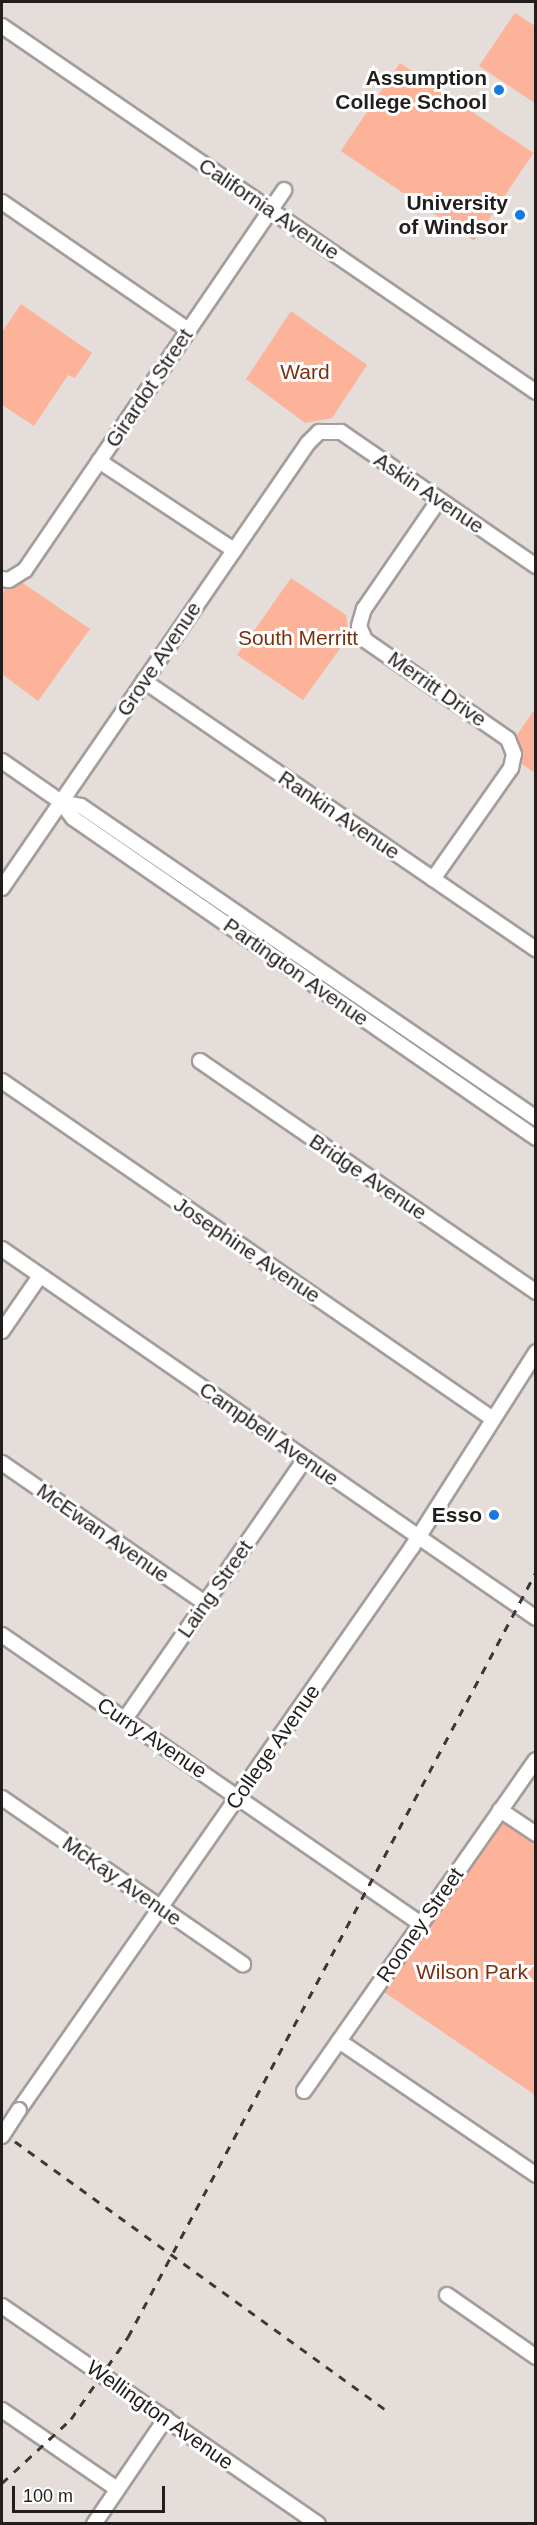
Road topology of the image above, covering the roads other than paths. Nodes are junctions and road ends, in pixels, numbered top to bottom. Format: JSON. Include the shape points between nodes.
{"nodes":[{"id":1,"x":2,"y":26,"type":"edge"},
{"id":2,"x":284,"y":190,"type":"dead end"},
{"id":3,"x":2,"y":202,"type":"edge"},
{"id":4,"x":270,"y":210,"type":"junction"},
{"id":5,"x":188,"y":330,"type":"junction"},
{"id":6,"x":536,"y":392,"type":"edge"},
{"id":7,"x":319,"y":432,"type":"joint"},
{"id":8,"x":99,"y":461,"type":"junction"},
{"id":9,"x":439,"y":500,"type":"junction"},
{"id":10,"x":234,"y":550,"type":"junction"},
{"id":11,"x":536,"y":566,"type":"edge"},
{"id":12,"x":5,"y":580,"type":"edge"},
{"id":13,"x":144,"y":681,"type":"junction"},
{"id":14,"x":2,"y":761,"type":"edge"},
{"id":15,"x":61,"y":802,"type":"junction"},
{"id":16,"x":433,"y":879,"type":"junction"},
{"id":17,"x":2,"y":888,"type":"edge"},
{"id":18,"x":536,"y":949,"type":"edge"},
{"id":19,"x":200,"y":1061,"type":"dead end"},
{"id":20,"x":2,"y":1081,"type":"edge"},
{"id":21,"x":536,"y":1118,"type":"edge"},
{"id":22,"x":536,"y":1138,"type":"edge"},
{"id":23,"x":2,"y":1249,"type":"edge"},
{"id":24,"x":40,"y":1276,"type":"junction"},
{"id":25,"x":536,"y":1292,"type":"edge"},
{"id":26,"x":2,"y":1331,"type":"edge"},
{"id":27,"x":536,"y":1352,"type":"edge"},
{"id":28,"x":493,"y":1419,"type":"junction"},
{"id":29,"x":305,"y":1459,"type":"junction"},
{"id":30,"x":2,"y":1462,"type":"edge"},
{"id":31,"x":418,"y":1536,"type":"junction"},
{"id":32,"x":205,"y":1603,"type":"junction"},
{"id":33,"x":536,"y":1618,"type":"edge"},
{"id":34,"x":2,"y":1635,"type":"edge"},
{"id":35,"x":125,"y":1719,"type":"junction"},
{"id":36,"x":536,"y":1760,"type":"edge"},
{"id":37,"x":238,"y":1797,"type":"junction"},
{"id":38,"x":2,"y":1798,"type":"edge"},
{"id":39,"x":500,"y":1810,"type":"junction"},
{"id":40,"x":536,"y":1834,"type":"edge"},
{"id":41,"x":161,"y":1907,"type":"junction"},
{"id":42,"x":421,"y":1924,"type":"junction"},
{"id":43,"x":243,"y":1964,"type":"dead end"},
{"id":44,"x":339,"y":2041,"type":"junction"},
{"id":45,"x":304,"y":2091,"type":"dead end"},
{"id":46,"x":2,"y":2136,"type":"edge"},
{"id":47,"x":536,"y":2175,"type":"edge"},
{"id":48,"x":447,"y":2295,"type":"dead end"},
{"id":49,"x":2,"y":2306,"type":"edge"},
{"id":50,"x":536,"y":2357,"type":"edge"},
{"id":51,"x":2,"y":2410,"type":"edge"},
{"id":52,"x":166,"y":2418,"type":"junction"},
{"id":53,"x":117,"y":2489,"type":"junction"},
{"id":54,"x":94,"y":2523,"type":"edge"},
{"id":55,"x":318,"y":2523,"type":"edge"}],
"edges":[{"from":1,"to":4,"type":"street","name":"California Avenue"},
{"from":2,"to":4,"type":"street","name":"Girardot Street"},
{"from":3,"to":5,"type":"street"},
{"from":4,"to":5,"type":"street","name":"Girardot Street"},
{"from":4,"to":6,"type":"street","name":"California Avenue"},
{"from":5,"to":8,"type":"street","name":"Girardot Street"},
{"from":7,"to":9,"type":"street","name":"Askin Avenue","via":[[341,432]]},
{"from":7,"to":10,"type":"street","name":"Grove Avenue","via":[[308,442]]},
{"from":8,"to":10,"type":"street"},
{"from":8,"to":12,"type":"street","name":"Girardot Street","via":[[25,570]]},
{"from":9,"to":11,"type":"street","name":"Askin Avenue"},
{"from":9,"to":16,"type":"street","name":"Merritt Drive","via":[[364,609],[359,626],[365,640],[508,739],[514,754],[511,768]]},
{"from":10,"to":13,"type":"street","name":"Grove Avenue"},
{"from":13,"to":15,"type":"street","name":"Grove Avenue"},
{"from":13,"to":16,"type":"street","name":"Rankin Avenue"},
{"from":14,"to":15,"type":"street","name":"Partington Avenue"},
{"from":15,"to":17,"type":"street","name":"Grove Avenue"},
{"from":15,"to":21,"type":"street","name":"Partington Avenue","via":[[81,806]]},
{"from":15,"to":22,"type":"street","name":"Partington Avenue","via":[[73,818]]},
{"from":16,"to":18,"type":"street","name":"Rankin Avenue"},
{"from":19,"to":25,"type":"street","name":"Bridge Avenue"},
{"from":20,"to":28,"type":"street","name":"Josephine Avenue"},
{"from":23,"to":24,"type":"street","name":"Campbell Avenue"},
{"from":24,"to":26,"type":"street"},
{"from":24,"to":29,"type":"street","name":"Campbell Avenue"},
{"from":27,"to":28,"type":"street","name":"College Avenue"},
{"from":28,"to":31,"type":"street","name":"College Avenue"},
{"from":29,"to":31,"type":"street","name":"Campbell Avenue"},
{"from":29,"to":32,"type":"street","name":"Laing Street"},
{"from":30,"to":32,"type":"street","name":"McEwan Avenue"},
{"from":31,"to":33,"type":"street","name":"Campbell Avenue"},
{"from":31,"to":37,"type":"street","name":"College Avenue"},
{"from":32,"to":35,"type":"street","name":"Laing Street"},
{"from":34,"to":35,"type":"street","name":"Curry Avenue"},
{"from":35,"to":37,"type":"street","name":"Curry Avenue"},
{"from":36,"to":39,"type":"street","name":"Rooney Street"},
{"from":37,"to":41,"type":"street","name":"College Avenue"},
{"from":37,"to":42,"type":"street","name":"Curry Avenue"},
{"from":38,"to":41,"type":"street","name":"McKay Avenue"},
{"from":39,"to":40,"type":"street"},
{"from":39,"to":42,"type":"street","name":"Rooney Street"},
{"from":41,"to":43,"type":"street","name":"McKay Avenue"},
{"from":41,"to":46,"type":"street","name":"College Avenue","bridge":true},
{"from":42,"to":44,"type":"street","name":"Rooney Street"},
{"from":44,"to":45,"type":"street","name":"Rooney Street"},
{"from":44,"to":47,"type":"street"},
{"from":48,"to":50,"type":"street"},
{"from":49,"to":52,"type":"street","name":"Wellington Avenue"},
{"from":51,"to":53,"type":"street"},
{"from":52,"to":53,"type":"street"},
{"from":52,"to":55,"type":"street","name":"Wellington Avenue"},
{"from":53,"to":54,"type":"street"}]}
